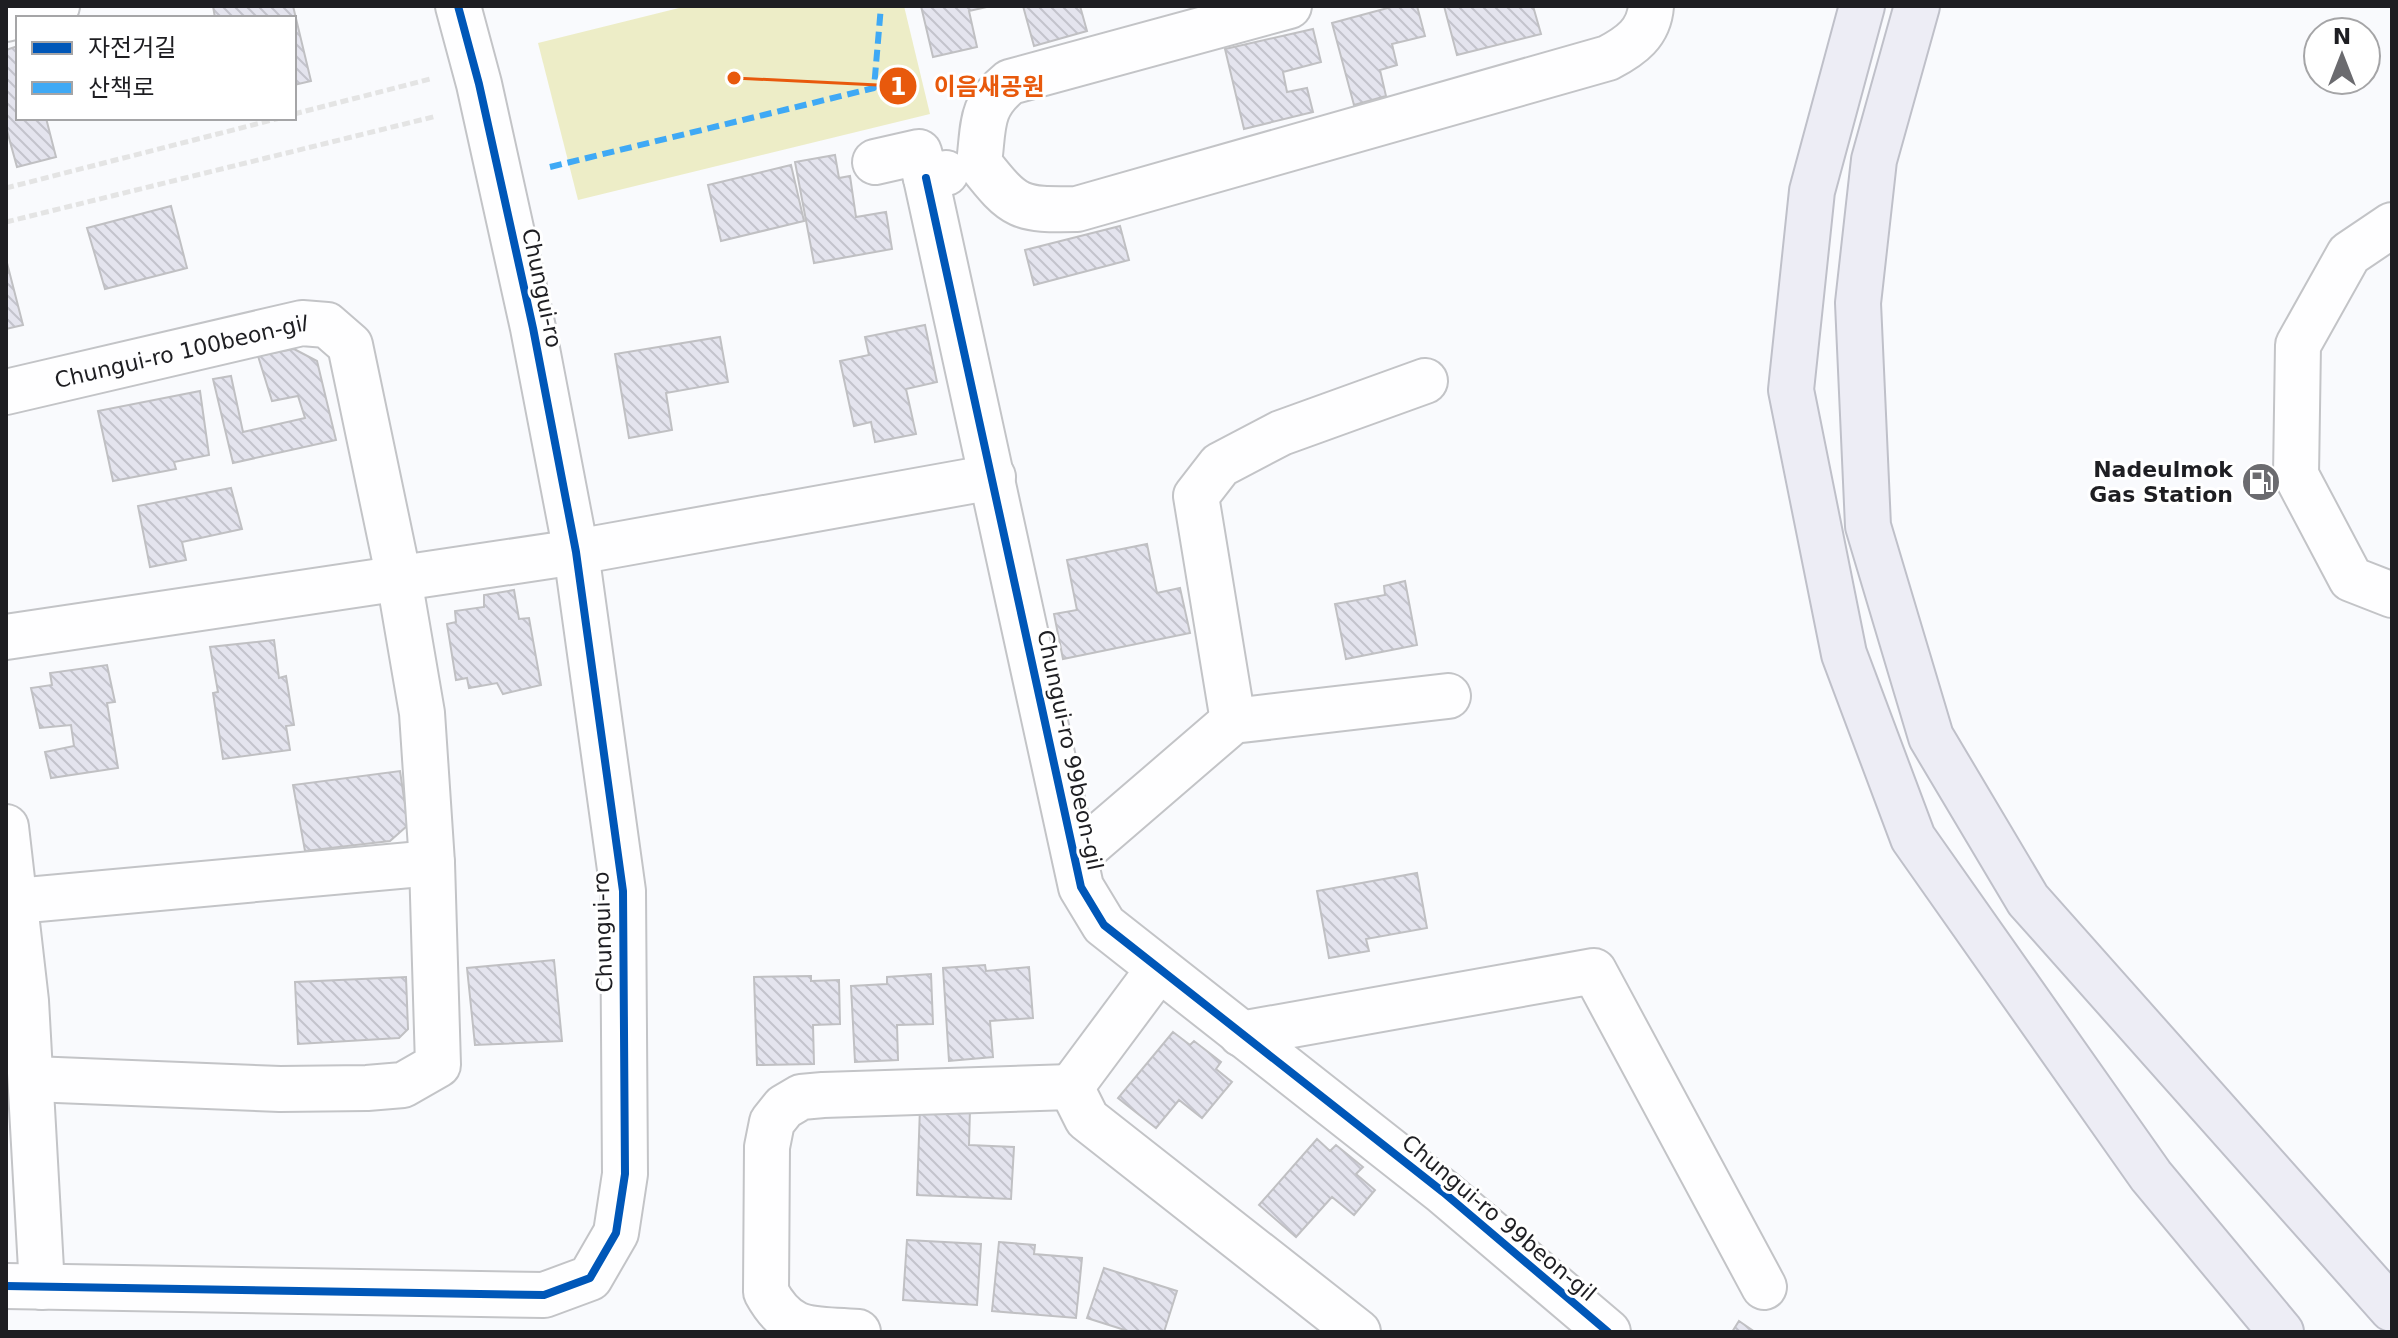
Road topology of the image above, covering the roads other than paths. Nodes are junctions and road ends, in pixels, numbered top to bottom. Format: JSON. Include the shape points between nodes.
{"nodes":[{"id":1,"x":57,"y":6,"type":"edge"},
{"id":2,"x":458,"y":6,"type":"edge"},
{"id":3,"x":1289,"y":6,"type":"edge"},
{"id":4,"x":1651,"y":6,"type":"edge"},
{"id":5,"x":1862,"y":6,"type":"edge"},
{"id":6,"x":1917,"y":6,"type":"edge"},
{"id":7,"x":18,"y":16,"type":"edge"},
{"id":8,"x":875,"y":162,"type":"dead end"},
{"id":9,"x":979,"y":163,"type":"junction"},
{"id":10,"x":926,"y":178,"type":"junction"},
{"id":11,"x":2392,"y":225,"type":"edge"},
{"id":12,"x":1425,"y":381,"type":"dead end"},
{"id":13,"x":6,"y":392,"type":"edge"},
{"id":14,"x":993,"y":477,"type":"junction"},
{"id":15,"x":576,"y":552,"type":"junction"},
{"id":16,"x":399,"y":579,"type":"junction"},
{"id":17,"x":2392,"y":595,"type":"edge"},
{"id":18,"x":6,"y":637,"type":"edge"},
{"id":19,"x":1448,"y":696,"type":"dead end"},
{"id":20,"x":1233,"y":721,"type":"junction"},
{"id":21,"x":6,"y":827,"type":"edge"},
{"id":22,"x":1075,"y":857,"type":"junction"},
{"id":23,"x":432,"y":863,"type":"junction"},
{"id":24,"x":16,"y":901,"type":"junction"},
{"id":25,"x":1158,"y":970,"type":"junction"},
{"id":26,"x":1241,"y":1034,"type":"junction"},
{"id":27,"x":32,"y":1079,"type":"junction"},
{"id":28,"x":1071,"y":1087,"type":"junction"},
{"id":29,"x":24,"y":1286,"type":"edge"},
{"id":30,"x":1764,"y":1287,"type":"dead end"},
{"id":31,"x":2392,"y":1309,"type":"edge"},
{"id":32,"x":858,"y":1332,"type":"edge"},
{"id":33,"x":1358,"y":1332,"type":"edge"},
{"id":34,"x":1608,"y":1332,"type":"edge"},
{"id":35,"x":2281,"y":1332,"type":"edge"}],
"edges":[{"from":1,"to":7,"type":"street"},
{"from":2,"to":15,"type":"street","name":"Chungui-ro","via":[[530,313]]},
{"from":3,"to":9,"type":"street","via":[[1010,82],[986,107]]},
{"from":4,"to":9,"type":"street","via":[[1650,21],[1631,46],[1608,58],[1077,209],[1017,205]]},
{"from":5,"to":35,"type":"highway","via":[[1812,191],[1791,390],[1844,654],[1913,838],[2151,1176]]},
{"from":6,"to":31,"type":"highway","via":[[1874,160],[1858,303],[1868,526],[1931,737],[2028,900]]},
{"from":8,"to":10,"type":"street","via":[[919,152]]},
{"from":9,"to":10,"type":"street"},
{"from":10,"to":14,"type":"street","name":"Chungui-ro 99beon-gil"},
{"from":11,"to":17,"type":"street","via":[[2349,254],[2298,345],[2296,475],[2351,579]]},
{"from":12,"to":20,"type":"street","via":[[1281,433],[1220,465],[1196,496]]},
{"from":13,"to":16,"type":"street","name":"Chungui-ro 100beon-gil","via":[[302,323],[327,325],[350,345]]},
{"from":14,"to":15,"type":"street"},
{"from":14,"to":22,"type":"street","name":"Chungui-ro 99beon-gil"},
{"from":15,"to":16,"type":"street"},
{"from":15,"to":29,"type":"street","name":"Chungui-ro","via":[[623,891],[625,1174],[616,1233],[590,1278],[544,1295]]},
{"from":16,"to":18,"type":"street"},
{"from":16,"to":23,"type":"street","name":"Chungui-ro 100beon-gil","via":[[422,713]]},
{"from":19,"to":20,"type":"street"},
{"from":20,"to":22,"type":"street"},
{"from":21,"to":24,"type":"street"},
{"from":22,"to":25,"type":"street","name":"Chungui-ro 99beon-gil","via":[[1081,887],[1104,925]]},
{"from":23,"to":24,"type":"street"},
{"from":23,"to":27,"type":"street","name":"Chungui-ro 100beon-gil","via":[[438,1065],[403,1085],[280,1089]]},
{"from":24,"to":27,"type":"street"},
{"from":25,"to":26,"type":"street","name":"Chungui-ro 99beon-gil"},
{"from":25,"to":28,"type":"street"},
{"from":26,"to":30,"type":"street","via":[[1594,971]]},
{"from":26,"to":34,"type":"street","name":"Chungui-ro 99beon-gil","via":[[1443,1192]]},
{"from":27,"to":29,"type":"street"},
{"from":28,"to":32,"type":"street","via":[[823,1095],[801,1097],[784,1107],[772,1122],[767,1147],[766,1292],[777,1313],[792,1325]]},
{"from":28,"to":33,"type":"street","via":[[1087,1119]]}]}
